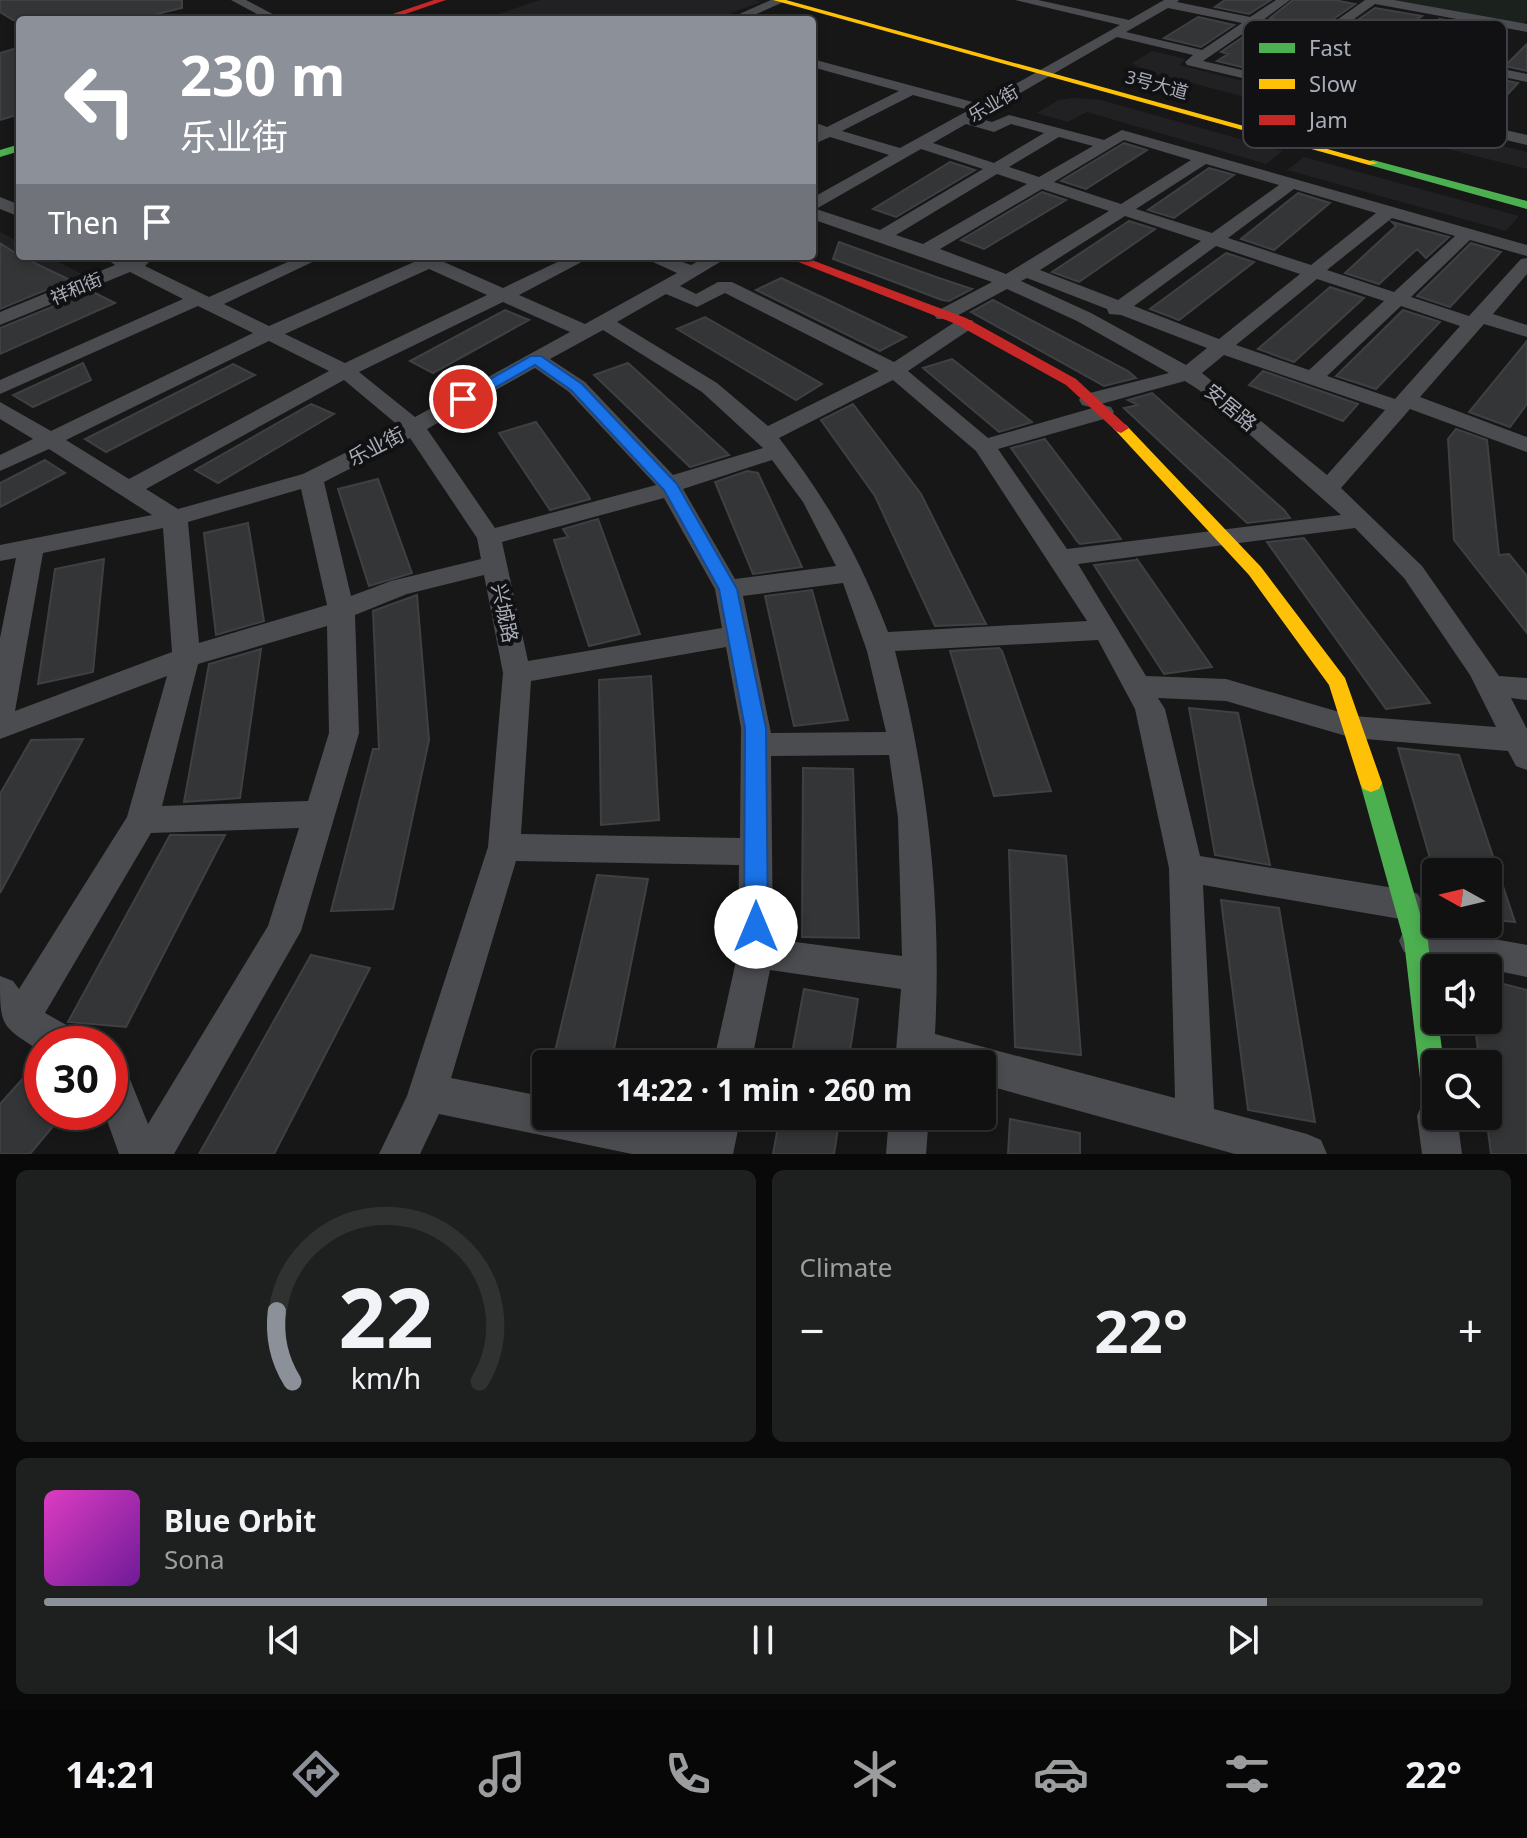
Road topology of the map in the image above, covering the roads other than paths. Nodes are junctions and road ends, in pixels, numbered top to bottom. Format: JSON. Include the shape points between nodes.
{"nodes":[{"id":1,"x":237,"y":0,"type":"edge"},
{"id":2,"x":442,"y":0,"type":"edge"},
{"id":3,"x":465,"y":0,"type":"edge"},
{"id":4,"x":780,"y":0,"type":"edge"},
{"id":5,"x":805,"y":0,"type":"edge"},
{"id":6,"x":1021,"y":0,"type":"edge"},
{"id":7,"x":1064,"y":0,"type":"edge"},
{"id":8,"x":1284,"y":0,"type":"edge"},
{"id":9,"x":1374,"y":0,"type":"edge"},
{"id":10,"x":1169,"y":1,"type":"edge"},
{"id":11,"x":1051,"y":6,"type":"junction"},
{"id":12,"x":270,"y":16,"type":"edge"},
{"id":13,"x":392,"y":16,"type":"edge"},
{"id":14,"x":415,"y":16,"type":"edge"},
{"id":15,"x":742,"y":16,"type":"edge"},
{"id":16,"x":1249,"y":20,"type":"edge"},
{"id":17,"x":1254,"y":20,"type":"edge"},
{"id":18,"x":1344,"y":20,"type":"edge"},
{"id":19,"x":1483,"y":20,"type":"edge"},
{"id":20,"x":1132,"y":24,"type":"junction"},
{"id":21,"x":1507,"y":24,"type":"edge"},
{"id":22,"x":1243,"y":28,"type":"edge"},
{"id":23,"x":1527,"y":28,"type":"edge"},
{"id":24,"x":1115,"y":33,"type":"junction"},
{"id":25,"x":1204,"y":54,"type":"junction"},
{"id":26,"x":816,"y":64,"type":"edge"},
{"id":27,"x":1050,"y":70,"type":"junction"},
{"id":28,"x":841,"y":71,"type":"junction"},
{"id":29,"x":1243,"y":74,"type":"edge"},
{"id":30,"x":1507,"y":74,"type":"edge"},
{"id":31,"x":1527,"y":78,"type":"edge"},
{"id":32,"x":816,"y":82,"type":"edge"},
{"id":33,"x":911,"y":90,"type":"junction"},
{"id":34,"x":983,"y":109,"type":"junction"},
{"id":35,"x":1243,"y":118,"type":"edge"},
{"id":36,"x":965,"y":119,"type":"junction"},
{"id":37,"x":1243,"y":125,"type":"edge"},
{"id":38,"x":816,"y":128,"type":"edge"},
{"id":39,"x":829,"y":132,"type":"junction"},
{"id":40,"x":1057,"y":132,"type":"junction"},
{"id":41,"x":1507,"y":135,"type":"edge"},
{"id":42,"x":816,"y":138,"type":"edge"},
{"id":43,"x":1527,"y":140,"type":"edge"},
{"id":44,"x":921,"y":144,"type":"junction"},
{"id":45,"x":1106,"y":145,"type":"junction"},
{"id":46,"x":1326,"y":148,"type":"edge"},
{"id":47,"x":1363,"y":148,"type":"edge"},
{"id":48,"x":903,"y":154,"type":"junction"},
{"id":49,"x":1203,"y":159,"type":"junction"},
{"id":50,"x":996,"y":169,"type":"junction"},
{"id":51,"x":1040,"y":183,"type":"junction"},
{"id":52,"x":1291,"y":184,"type":"junction"},
{"id":53,"x":1527,"y":189,"type":"edge"},
{"id":54,"x":816,"y":203,"type":"edge"},
{"id":55,"x":1527,"y":205,"type":"edge"},
{"id":56,"x":1125,"y":210,"type":"junction"},
{"id":57,"x":1388,"y":212,"type":"junction"},
{"id":58,"x":816,"y":214,"type":"edge"},
{"id":59,"x":1467,"y":234,"type":"junction"},
{"id":60,"x":882,"y":236,"type":"junction"},
{"id":61,"x":1215,"y":240,"type":"junction"},
{"id":62,"x":925,"y":250,"type":"junction"},
{"id":63,"x":1527,"y":251,"type":"edge"},
{"id":64,"x":129,"y":260,"type":"edge"},
{"id":65,"x":133,"y":260,"type":"edge"},
{"id":66,"x":306,"y":260,"type":"edge"},
{"id":67,"x":424,"y":260,"type":"edge"},
{"id":68,"x":432,"y":260,"type":"edge"},
{"id":69,"x":576,"y":260,"type":"edge"},
{"id":70,"x":660,"y":260,"type":"edge"},
{"id":71,"x":714,"y":260,"type":"edge"},
{"id":72,"x":800,"y":260,"type":"edge"},
{"id":73,"x":1527,"y":263,"type":"edge"},
{"id":74,"x":691,"y":272,"type":"junction"},
{"id":75,"x":1315,"y":272,"type":"junction"},
{"id":76,"x":1016,"y":276,"type":"junction"},
{"id":77,"x":666,"y":287,"type":"junction"},
{"id":78,"x":504,"y":296,"type":"junction"},
{"id":79,"x":1397,"y":299,"type":"junction"},
{"id":80,"x":204,"y":301,"type":"junction"},
{"id":81,"x":1117,"y":309,"type":"junction"},
{"id":82,"x":944,"y":315,"type":"junction"},
{"id":83,"x":0,"y":319,"type":"edge"},
{"id":84,"x":1477,"y":320,"type":"junction"},
{"id":85,"x":965,"y":324,"type":"junction"},
{"id":86,"x":594,"y":326,"type":"junction"},
{"id":87,"x":1527,"y":331,"type":"edge"},
{"id":88,"x":270,"y":333,"type":"junction"},
{"id":89,"x":1222,"y":347,"type":"junction"},
{"id":90,"x":536,"y":359,"type":"junction"},
{"id":91,"x":345,"y":371,"type":"junction"},
{"id":92,"x":895,"y":371,"type":"junction"},
{"id":93,"x":1188,"y":374,"type":"junction"},
{"id":94,"x":1314,"y":377,"type":"junction"},
{"id":95,"x":0,"y":388,"type":"edge"},
{"id":96,"x":1403,"y":404,"type":"junction"},
{"id":97,"x":1097,"y":406,"type":"junction"},
{"id":98,"x":0,"y":409,"type":"edge"},
{"id":99,"x":414,"y":427,"type":"junction"},
{"id":100,"x":50,"y":440,"type":"junction"},
{"id":101,"x":771,"y":443,"type":"junction"},
{"id":102,"x":1527,"y":445,"type":"edge"},
{"id":103,"x":984,"y":446,"type":"junction"},
{"id":104,"x":0,"y":464,"type":"edge"},
{"id":105,"x":311,"y":479,"type":"junction"},
{"id":106,"x":670,"y":486,"type":"junction"},
{"id":107,"x":1328,"y":488,"type":"junction"},
{"id":108,"x":129,"y":489,"type":"junction"},
{"id":109,"x":175,"y":518,"type":"junction"},
{"id":110,"x":1360,"y":520,"type":"junction"},
{"id":111,"x":1224,"y":537,"type":"junction"},
{"id":112,"x":31,"y":547,"type":"junction"},
{"id":113,"x":492,"y":551,"type":"junction"},
{"id":114,"x":0,"y":553,"type":"edge"},
{"id":115,"x":1061,"y":558,"type":"junction"},
{"id":116,"x":853,"y":573,"type":"junction"},
{"id":117,"x":728,"y":589,"type":"junction"},
{"id":118,"x":341,"y":610,"type":"junction"},
{"id":119,"x":1106,"y":630,"type":"junction"},
{"id":120,"x":737,"y":635,"type":"junction"},
{"id":121,"x":879,"y":642,"type":"junction"},
{"id":122,"x":186,"y":658,"type":"junction"},
{"id":123,"x":517,"y":673,"type":"junction"},
{"id":124,"x":1137,"y":686,"type":"junction"},
{"id":125,"x":1490,"y":686,"type":"junction"},
{"id":126,"x":1527,"y":689,"type":"edge"},
{"id":127,"x":0,"y":711,"type":"edge"},
{"id":128,"x":1353,"y":727,"type":"junction"},
{"id":129,"x":0,"y":728,"type":"edge"},
{"id":130,"x":901,"y":743,"type":"junction"},
{"id":131,"x":755,"y":745,"type":"junction"},
{"id":132,"x":1522,"y":749,"type":"edge"},
{"id":133,"x":320,"y":814,"type":"junction"},
{"id":134,"x":142,"y":820,"type":"junction"},
{"id":135,"x":504,"y":847,"type":"junction"},
{"id":136,"x":756,"y":852,"type":"junction"},
{"id":137,"x":1186,"y":868,"type":"junction"},
{"id":138,"x":1406,"y":905,"type":"junction"},
{"id":139,"x":1416,"y":941,"type":"junction"},
{"id":140,"x":756,"y":952,"type":"junction"},
{"id":141,"x":1527,"y":961,"type":"edge"},
{"id":142,"x":917,"y":975,"type":"junction"},
{"id":143,"x":11,"y":1006,"type":"edge"},
{"id":144,"x":39,"y":1026,"type":"edge"},
{"id":145,"x":735,"y":1050,"type":"edge"},
{"id":146,"x":915,"y":1050,"type":"edge"},
{"id":147,"x":1429,"y":1050,"type":"edge"},
{"id":148,"x":996,"y":1068,"type":"edge"},
{"id":149,"x":427,"y":1092,"type":"junction"},
{"id":150,"x":1195,"y":1123,"type":"junction"},
{"id":151,"x":128,"y":1124,"type":"edge"},
{"id":152,"x":908,"y":1130,"type":"edge"},
{"id":153,"x":1439,"y":1130,"type":"edge"},
{"id":154,"x":716,"y":1140,"type":"edge"},
{"id":155,"x":139,"y":1154,"type":"edge"},
{"id":156,"x":152,"y":1154,"type":"edge"},
{"id":157,"x":399,"y":1154,"type":"edge"},
{"id":158,"x":906,"y":1154,"type":"edge"},
{"id":159,"x":1307,"y":1154,"type":"edge"},
{"id":160,"x":1442,"y":1154,"type":"edge"}],
"edges":[{"from":1,"to":12,"type":"street"},
{"from":2,"to":13,"type":"main road"},
{"from":3,"to":14,"type":"main road"},
{"from":4,"to":15,"type":"street"},
{"from":4,"to":27,"type":"main road","name":"3号大道"},
{"from":5,"to":27,"type":"main road","name":"3号大道"},
{"from":6,"to":11,"type":"street"},
{"from":7,"to":11,"type":"street"},
{"from":8,"to":17,"type":"street"},
{"from":9,"to":18,"type":"street"},
{"from":9,"to":19,"type":"street"},
{"from":10,"to":16,"type":"street"},
{"from":10,"to":20,"type":"street","name":"乐业街"},
{"from":11,"to":20,"type":"street"},
{"from":20,"to":24,"type":"street","name":"乐业街"},
{"from":21,"to":23,"type":"street"},
{"from":22,"to":25,"type":"street"},
{"from":24,"to":25,"type":"street"},
{"from":24,"to":27,"type":"street","name":"乐业街"},
{"from":25,"to":29,"type":"street","via":[[1192,62]]},
{"from":26,"to":28,"type":"street"},
{"from":27,"to":34,"type":"street","name":"乐业街"},
{"from":27,"to":35,"type":"main road","name":"3号大道"},
{"from":27,"to":37,"type":"main road","name":"3号大道"},
{"from":28,"to":32,"type":"street"},
{"from":28,"to":33,"type":"street"},
{"from":30,"to":31,"type":"street"},
{"from":33,"to":34,"type":"street"},
{"from":33,"to":39,"type":"street"},
{"from":34,"to":36,"type":"street","name":"乐业街"},
{"from":36,"to":40,"type":"street","via":[[994,127],[1009,119]]},
{"from":36,"to":44,"type":"street","name":"乐业街"},
{"from":38,"to":39,"type":"street"},
{"from":39,"to":42,"type":"street"},
{"from":39,"to":48,"type":"street"},
{"from":40,"to":45,"type":"street"},
{"from":40,"to":50,"type":"street"},
{"from":41,"to":43,"type":"street"},
{"from":44,"to":48,"type":"street","name":"乐业街"},
{"from":44,"to":50,"type":"street"},
{"from":45,"to":49,"type":"street","via":[[1122,135]]},
{"from":45,"to":51,"type":"street"},
{"from":46,"to":55,"type":"main road","name":"3号大道"},
{"from":47,"to":53,"type":"main road","name":"3号大道"},
{"from":48,"to":54,"type":"street","name":"乐业街"},
{"from":49,"to":52,"type":"street"},
{"from":49,"to":56,"type":"street"},
{"from":50,"to":51,"type":"street"},
{"from":50,"to":60,"type":"street"},
{"from":51,"to":56,"type":"street"},
{"from":51,"to":62,"type":"street"},
{"from":52,"to":57,"type":"street"},
{"from":52,"to":61,"type":"street"},
{"from":56,"to":61,"type":"street"},
{"from":56,"to":76,"type":"street"},
{"from":57,"to":59,"type":"street"},
{"from":57,"to":75,"type":"street"},
{"from":58,"to":60,"type":"street","name":"安居路"},
{"from":59,"to":63,"type":"street"},
{"from":59,"to":79,"type":"street"},
{"from":60,"to":62,"type":"street","name":"安居路"},
{"from":61,"to":75,"type":"street"},
{"from":61,"to":81,"type":"street"},
{"from":62,"to":76,"type":"street","name":"安居路"},
{"from":64,"to":83,"type":"street","name":"祥和街"},
{"from":65,"to":80,"type":"street","name":"兴城路"},
{"from":66,"to":80,"type":"street"},
{"from":67,"to":88,"type":"street"},
{"from":68,"to":78,"type":"street"},
{"from":69,"to":78,"type":"street"},
{"from":70,"to":74,"type":"street"},
{"from":71,"to":74,"type":"street","name":"乐业街"},
{"from":72,"to":82,"type":"main road"},
{"from":73,"to":84,"type":"street"},
{"from":74,"to":77,"type":"street","name":"乐业街"},
{"from":75,"to":79,"type":"street"},
{"from":75,"to":89,"type":"street"},
{"from":76,"to":81,"type":"street"},
{"from":76,"to":82,"type":"street"},
{"from":76,"to":93,"type":"street","name":"安居路"},
{"from":77,"to":86,"type":"street","name":"乐业街"},
{"from":77,"to":92,"type":"street","via":[[697,301],[725,286]]},
{"from":78,"to":86,"type":"street"},
{"from":78,"to":91,"type":"street"},
{"from":79,"to":84,"type":"street"},
{"from":79,"to":94,"type":"street"},
{"from":80,"to":88,"type":"street","name":"兴城路"},
{"from":80,"to":95,"type":"street"},
{"from":81,"to":89,"type":"street"},
{"from":82,"to":85,"type":"main road"},
{"from":84,"to":87,"type":"street"},
{"from":84,"to":96,"type":"street"},
{"from":85,"to":92,"type":"street"},
{"from":85,"to":97,"type":"main road","via":[[1071,382]]},
{"from":86,"to":90,"type":"street","name":"乐业街"},
{"from":86,"to":101,"type":"street","via":[[687,369]]},
{"from":88,"to":91,"type":"street","name":"兴城路"},
{"from":88,"to":100,"type":"street"},
{"from":89,"to":93,"type":"street"},
{"from":89,"to":94,"type":"street"},
{"from":90,"to":99,"type":"street","name":"乐业街"},
{"from":90,"to":106,"type":"street","via":[[577,387]]},
{"from":91,"to":99,"type":"street","name":"兴城路"},
{"from":91,"to":108,"type":"street"},
{"from":92,"to":101,"type":"street"},
{"from":92,"to":103,"type":"street"},
{"from":93,"to":97,"type":"street"},
{"from":93,"to":107,"type":"street","name":"安居路"},
{"from":94,"to":96,"type":"street"},
{"from":96,"to":102,"type":"street"},
{"from":96,"to":107,"type":"street"},
{"from":97,"to":103,"type":"street"},
{"from":97,"to":111,"type":"main road"},
{"from":98,"to":100,"type":"street"},
{"from":99,"to":105,"type":"street","name":"乐业街"},
{"from":99,"to":113,"type":"street","name":"兴城路"},
{"from":100,"to":104,"type":"street"},
{"from":100,"to":108,"type":"street"},
{"from":101,"to":106,"type":"street"},
{"from":101,"to":116,"type":"street","via":[[828,521]]},
{"from":103,"to":115,"type":"street"},
{"from":105,"to":109,"type":"street","name":"乐业街"},
{"from":105,"to":118,"type":"street"},
{"from":106,"to":113,"type":"street"},
{"from":106,"to":117,"type":"street"},
{"from":107,"to":110,"type":"street","name":"安居路"},
{"from":108,"to":109,"type":"street"},
{"from":109,"to":112,"type":"street","name":"乐业街"},
{"from":109,"to":122,"type":"street"},
{"from":110,"to":111,"type":"street"},
{"from":110,"to":125,"type":"street","name":"安居路","via":[[1413,572]]},
{"from":111,"to":115,"type":"street"},
{"from":111,"to":128,"type":"main road","via":[[1338,683]]},
{"from":112,"to":114,"type":"street","name":"乐业街"},
{"from":112,"to":127,"type":"street"},
{"from":113,"to":118,"type":"street"},
{"from":113,"to":123,"type":"street","name":"兴城路"},
{"from":115,"to":119,"type":"street"},
{"from":116,"to":117,"type":"street"},
{"from":116,"to":121,"type":"street"},
{"from":117,"to":120,"type":"street"},
{"from":118,"to":122,"type":"street"},
{"from":118,"to":133,"type":"street","via":[[344,733]]},
{"from":119,"to":121,"type":"street"},
{"from":119,"to":124,"type":"street"},
{"from":120,"to":123,"type":"street"},
{"from":120,"to":131,"type":"street"},
{"from":121,"to":130,"type":"street"},
{"from":122,"to":129,"type":"street"},
{"from":122,"to":134,"type":"street"},
{"from":123,"to":135,"type":"street","name":"兴城路"},
{"from":124,"to":128,"type":"street","via":[[1226,690]]},
{"from":124,"to":137,"type":"street","via":[[1150,709]]},
{"from":125,"to":126,"type":"street"},
{"from":125,"to":132,"type":"street","name":"安居路"},
{"from":128,"to":132,"type":"street"},
{"from":128,"to":138,"type":"main road"},
{"from":130,"to":131,"type":"street"},
{"from":130,"to":142,"type":"street","via":[[920,876]]},
{"from":131,"to":136,"type":"street"},
{"from":133,"to":134,"type":"street"},
{"from":133,"to":156,"type":"street","via":[[284,931]]},
{"from":134,"to":143,"type":"street"},
{"from":135,"to":136,"type":"street"},
{"from":135,"to":149,"type":"street","name":"兴城路"},
{"from":136,"to":140,"type":"street"},
{"from":137,"to":138,"type":"street"},
{"from":137,"to":150,"type":"street"},
{"from":138,"to":139,"type":"main road"},
{"from":139,"to":141,"type":"street"},
{"from":139,"to":147,"type":"main road"},
{"from":140,"to":142,"type":"street"},
{"from":140,"to":145,"type":"street"},
{"from":142,"to":146,"type":"street"},
{"from":143,"to":144,"type":"street"},
{"from":148,"to":150,"type":"street"},
{"from":149,"to":154,"type":"street"},
{"from":149,"to":157,"type":"street","name":"兴城路"},
{"from":150,"to":159,"type":"street"},
{"from":151,"to":155,"type":"street"},
{"from":152,"to":158,"type":"street"},
{"from":153,"to":160,"type":"street"}]}
